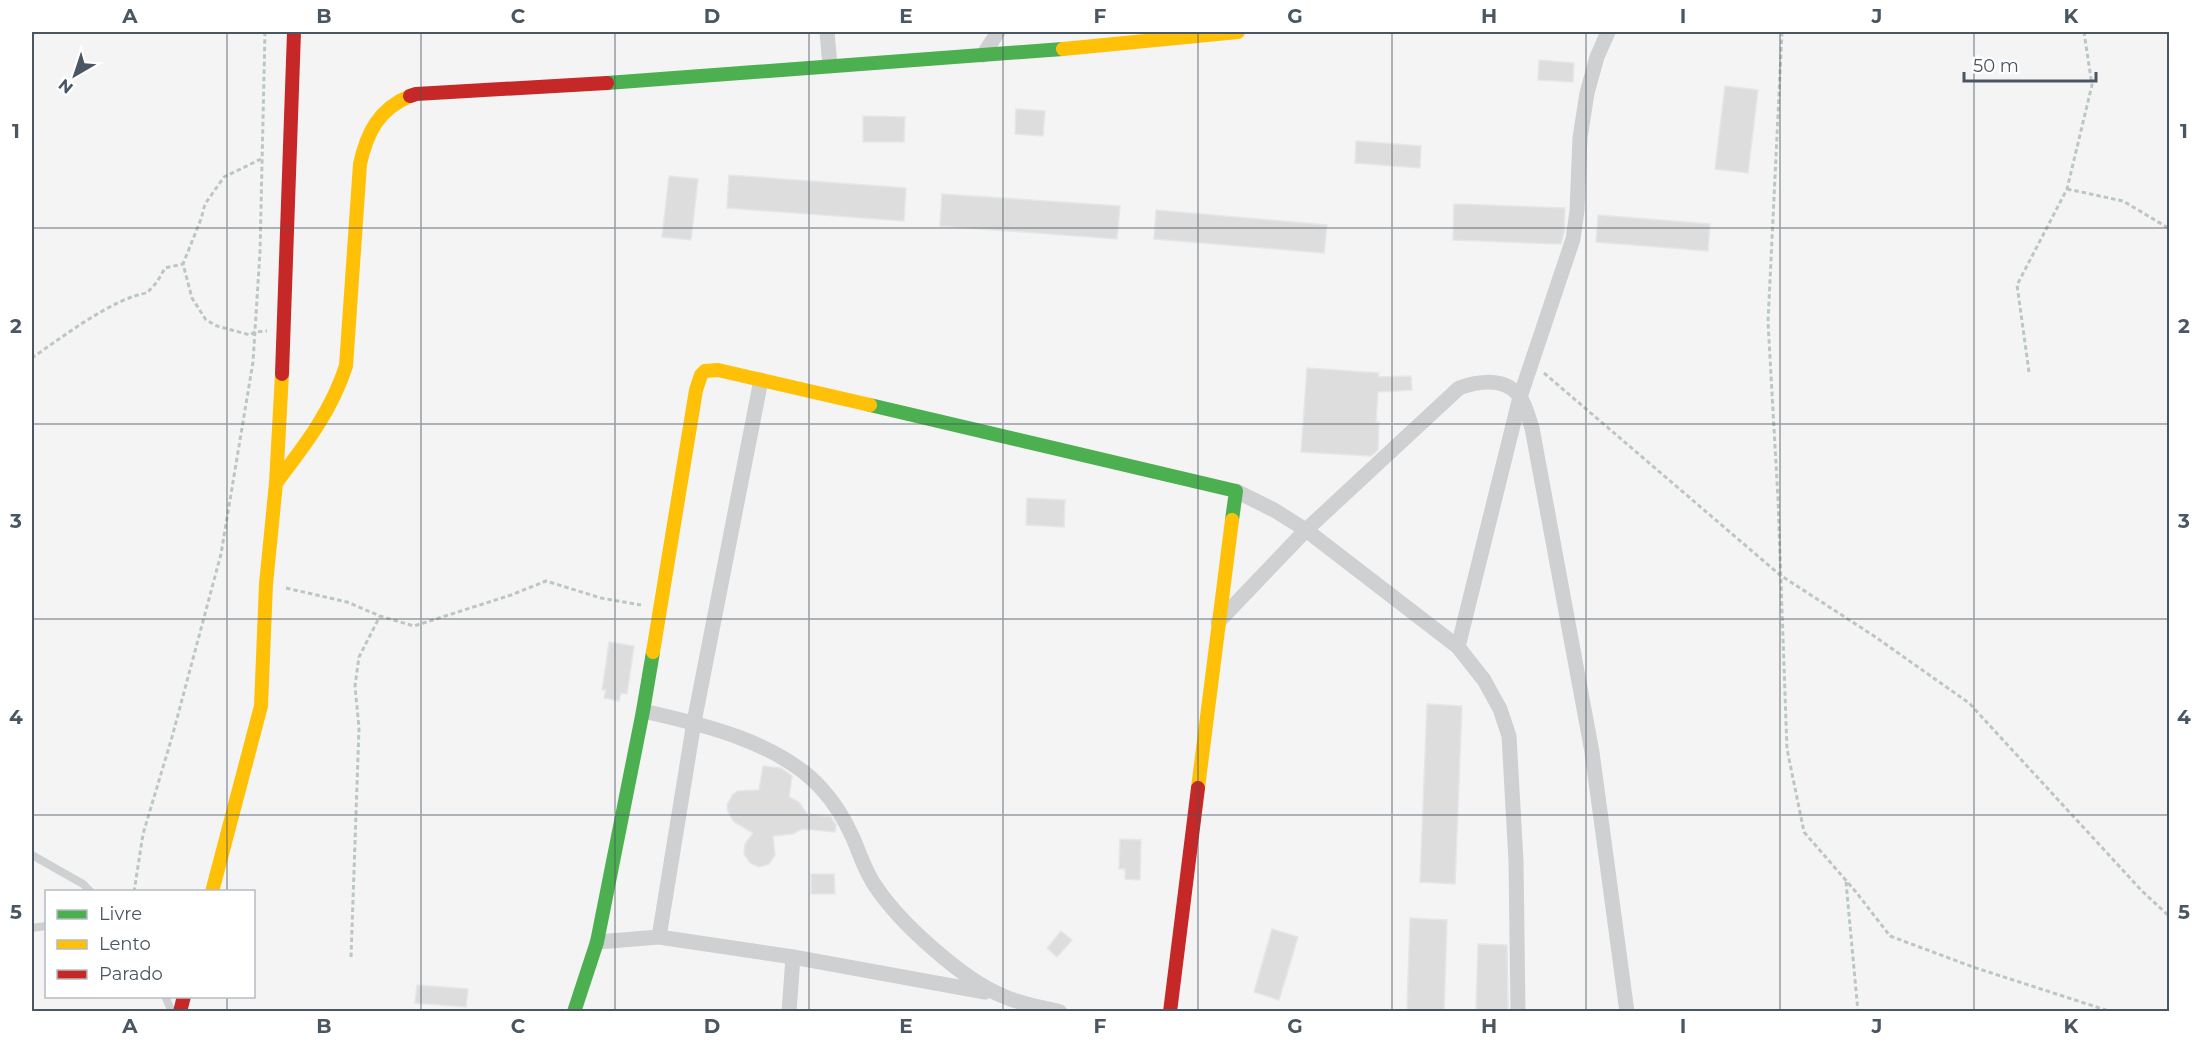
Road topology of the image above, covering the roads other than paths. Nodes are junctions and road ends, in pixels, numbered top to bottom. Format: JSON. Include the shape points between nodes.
{"nodes":[{"id":1,"x":294,"y":32,"type":"edge"},
{"id":2,"x":827,"y":32,"type":"edge"},
{"id":3,"x":998,"y":32,"type":"edge"},
{"id":4,"x":1238,"y":32,"type":"edge"},
{"id":5,"x":1608,"y":32,"type":"edge"},
{"id":6,"x":983,"y":55,"type":"junction"},
{"id":7,"x":830,"y":66,"type":"junction"},
{"id":8,"x":761,"y":380,"type":"junction"},
{"id":9,"x":1520,"y":397,"type":"junction"},
{"id":10,"x":276,"y":483,"type":"junction"},
{"id":11,"x":1236,"y":491,"type":"junction"},
{"id":12,"x":1306,"y":530,"type":"junction"},
{"id":13,"x":1218,"y":622,"type":"junction"},
{"id":14,"x":1458,"y":647,"type":"junction"},
{"id":15,"x":643,"y":711,"type":"junction"},
{"id":16,"x":694,"y":722,"type":"junction"},
{"id":17,"x":32,"y":855,"type":"edge"},
{"id":18,"x":90,"y":890,"type":"edge"},
{"id":19,"x":212,"y":890,"type":"edge"},
{"id":20,"x":659,"y":937,"type":"junction"},
{"id":21,"x":597,"y":942,"type":"junction"},
{"id":22,"x":793,"y":957,"type":"junction"},
{"id":23,"x":1002,"y":996,"type":"junction"},
{"id":24,"x":574,"y":1011,"type":"edge"},
{"id":25,"x":789,"y":1011,"type":"edge"},
{"id":26,"x":1060,"y":1011,"type":"edge"},
{"id":27,"x":1170,"y":1011,"type":"edge"},
{"id":28,"x":1518,"y":1011,"type":"edge"},
{"id":29,"x":1627,"y":1011,"type":"edge"}],
"edges":[{"from":1,"to":10,"type":"street"},
{"from":2,"to":7,"type":"street"},
{"from":3,"to":6,"type":"street"},
{"from":4,"to":6,"type":"street"},
{"from":5,"to":9,"type":"street","via":[[1587,93],[1573,240]]},
{"from":6,"to":7,"type":"street"},
{"from":7,"to":10,"type":"street","via":[[655,81],[428,93],[396,102],[373,127],[360,164],[346,366],[338,391],[315,431]]},
{"from":8,"to":11,"type":"street"},
{"from":8,"to":15,"type":"street","via":[[712,370],[705,371],[698,381]]},
{"from":8,"to":16,"type":"street"},
{"from":9,"to":12,"type":"street","via":[[1491,381],[1459,388]]},
{"from":9,"to":14,"type":"street"},
{"from":9,"to":29,"type":"street","via":[[1532,428],[1592,753]]},
{"from":10,"to":19,"type":"street","via":[[266,584],[261,706]]},
{"from":11,"to":12,"type":"street"},
{"from":11,"to":13,"type":"street"},
{"from":12,"to":13,"type":"street"},
{"from":12,"to":14,"type":"street"},
{"from":13,"to":27,"type":"street"},
{"from":14,"to":28,"type":"street","via":[[1484,680],[1509,736]]},
{"from":15,"to":16,"type":"street"},
{"from":15,"to":21,"type":"street"},
{"from":16,"to":20,"type":"street"},
{"from":16,"to":23,"type":"street","via":[[759,746],[793,764],[821,787],[844,821],[875,887],[902,919],[935,951]]},
{"from":17,"to":18,"type":"lane"},
{"from":20,"to":21,"type":"street"},
{"from":20,"to":22,"type":"street"},
{"from":21,"to":24,"type":"street"},
{"from":22,"to":23,"type":"street"},
{"from":22,"to":25,"type":"street"},
{"from":23,"to":26,"type":"street"}]}
